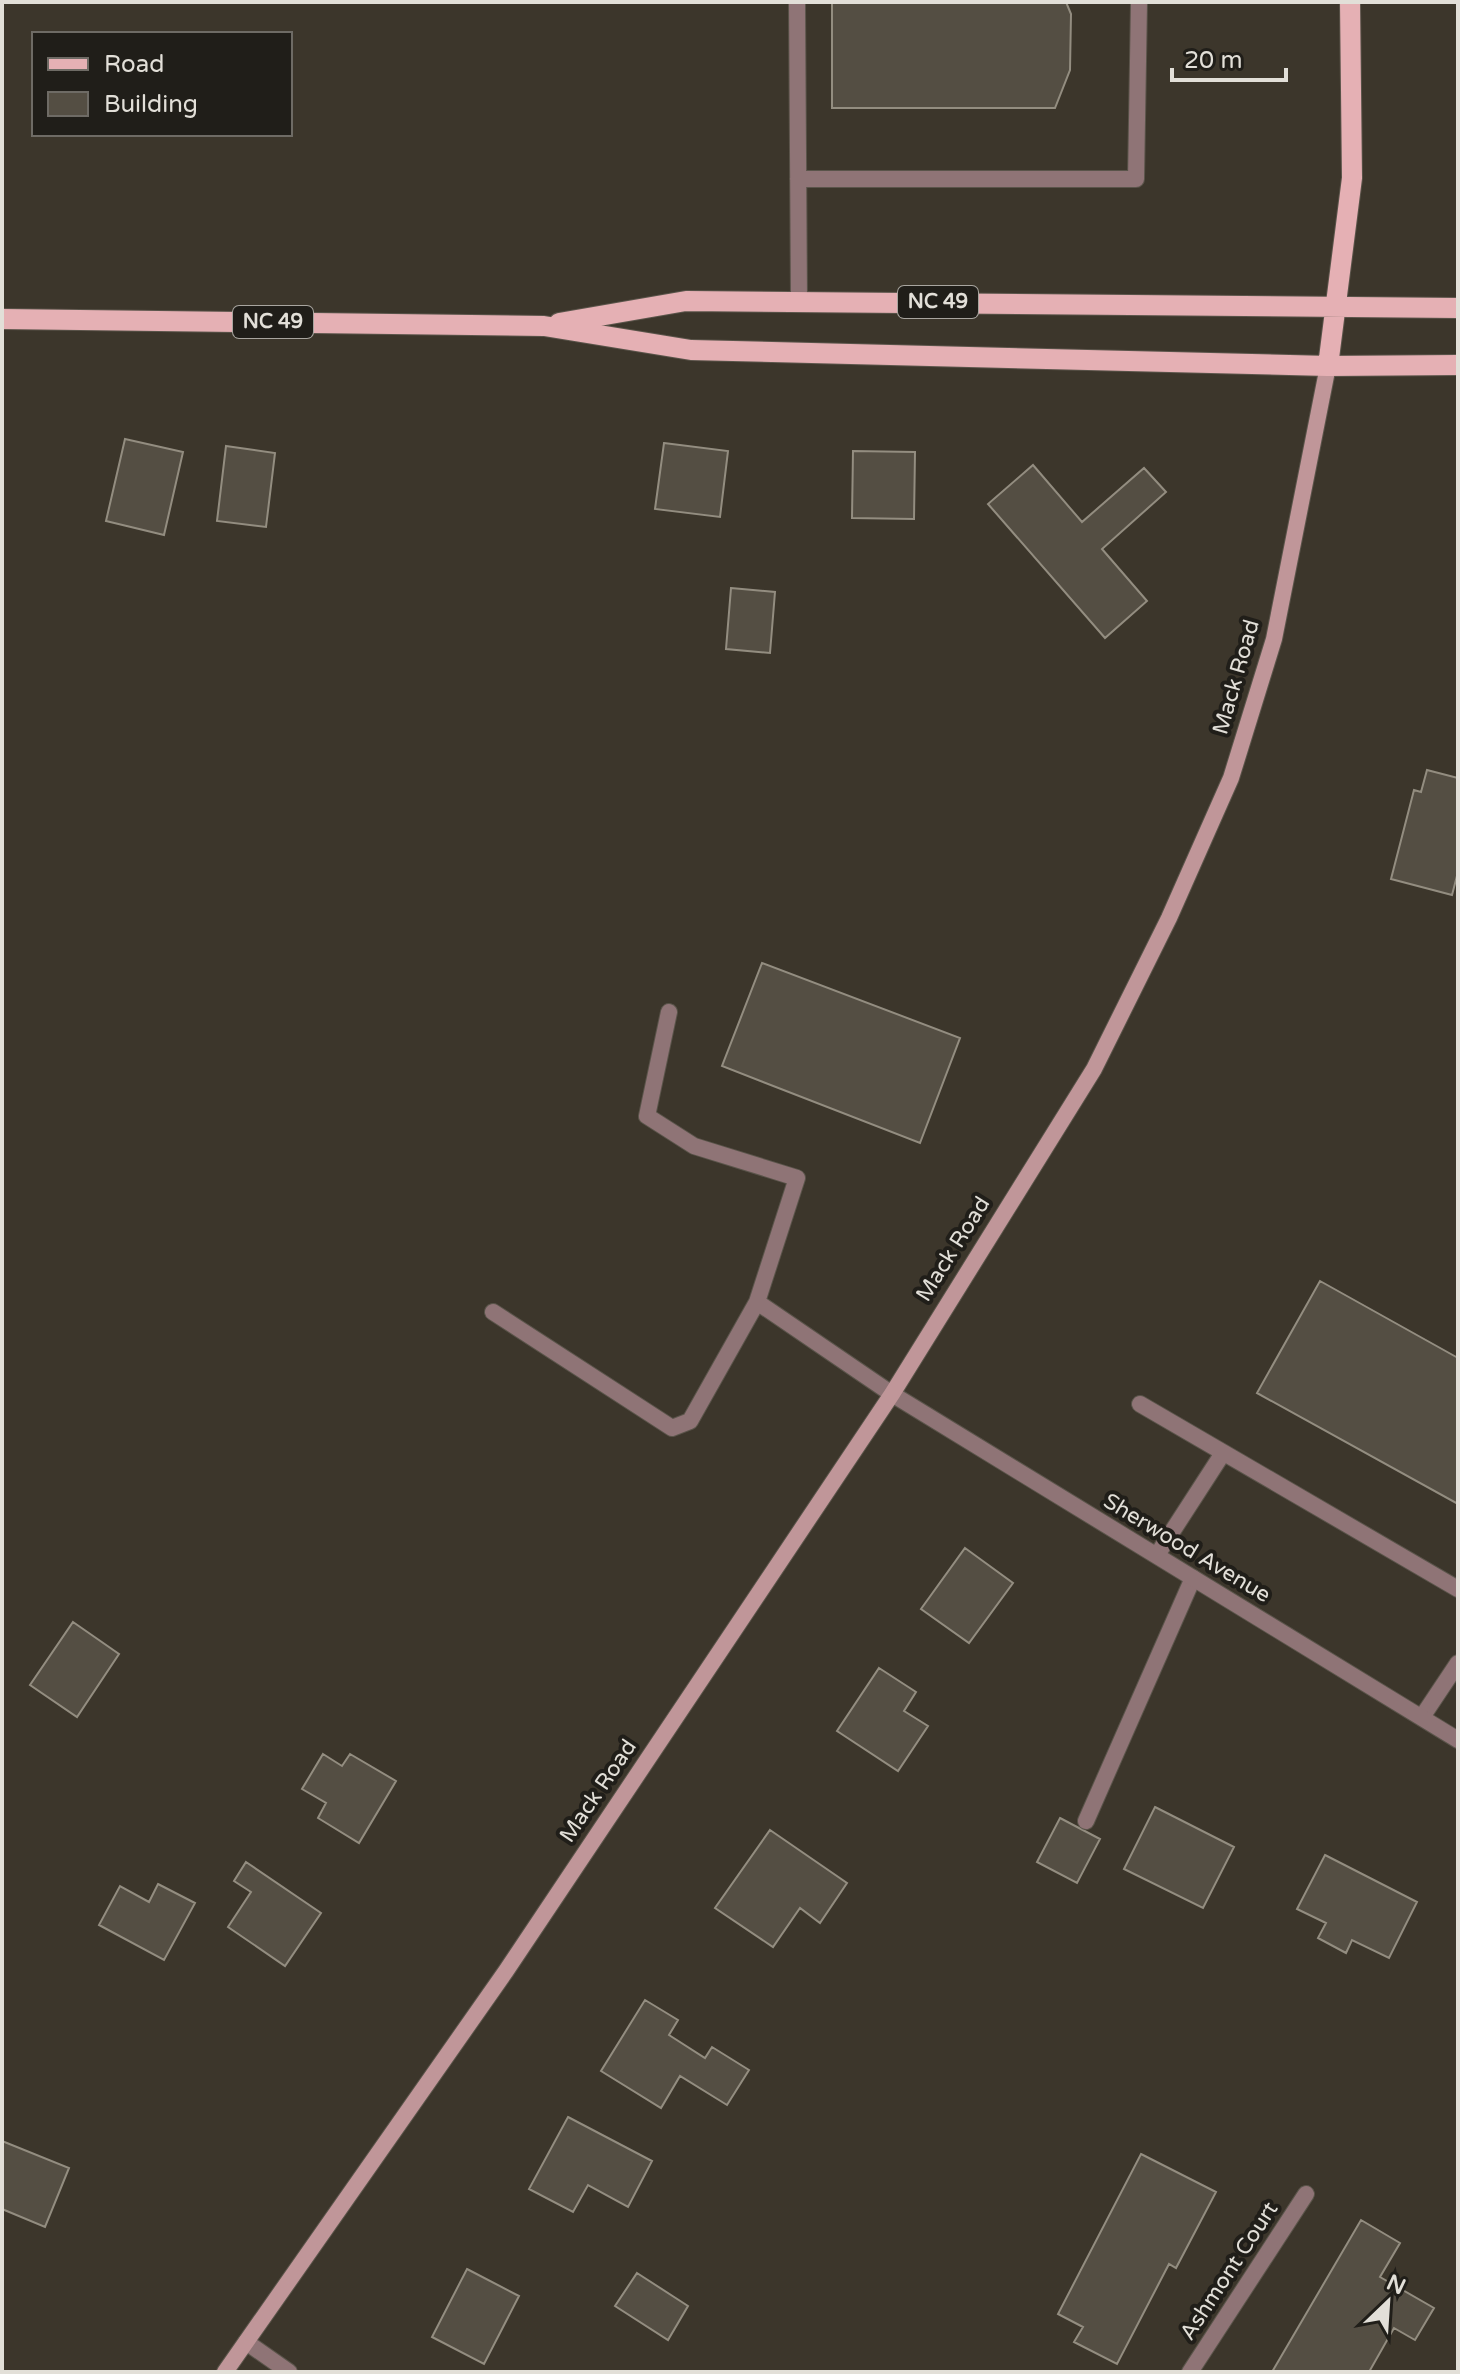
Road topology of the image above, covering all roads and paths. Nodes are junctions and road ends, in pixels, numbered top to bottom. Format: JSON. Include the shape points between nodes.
{"nodes":[{"id":1,"x":797,"y":2,"type":"edge"},
{"id":2,"x":1139,"y":2,"type":"edge"},
{"id":3,"x":1350,"y":2,"type":"edge"},
{"id":4,"x":798,"y":179,"type":"junction"},
{"id":5,"x":799,"y":302,"type":"junction"},
{"id":6,"x":1335,"y":306,"type":"junction"},
{"id":7,"x":1458,"y":308,"type":"edge"},
{"id":8,"x":2,"y":319,"type":"edge"},
{"id":9,"x":544,"y":326,"type":"junction"},
{"id":10,"x":1458,"y":365,"type":"edge"},
{"id":11,"x":1328,"y":366,"type":"junction"},
{"id":12,"x":669,"y":1012,"type":"dead end"},
{"id":13,"x":757,"y":1302,"type":"junction"},
{"id":14,"x":493,"y":1312,"type":"dead end"},
{"id":15,"x":892,"y":1394,"type":"junction"},
{"id":16,"x":1140,"y":1404,"type":"dead end"},
{"id":17,"x":1223,"y":1453,"type":"junction"},
{"id":18,"x":1157,"y":1555,"type":"junction"},
{"id":19,"x":1193,"y":1578,"type":"junction"},
{"id":20,"x":1458,"y":1589,"type":"edge"},
{"id":21,"x":1458,"y":1663,"type":"edge"},
{"id":22,"x":1422,"y":1717,"type":"junction"},
{"id":23,"x":1456,"y":1736,"type":"edge"},
{"id":24,"x":1086,"y":1821,"type":"dead end"},
{"id":25,"x":1306,"y":2194,"type":"dead end"},
{"id":26,"x":246,"y":2342,"type":"junction"},
{"id":27,"x":225,"y":2372,"type":"edge"},
{"id":28,"x":289,"y":2372,"type":"edge"},
{"id":29,"x":1190,"y":2372,"type":"edge"}],
"edges":[{"from":1,"to":4,"type":"street"},
{"from":2,"to":4,"type":"street","via":[[1136,179]]},
{"from":3,"to":6,"type":"main road","name":"Mack Road","via":[[1352,178]]},
{"from":4,"to":5,"type":"street"},
{"from":5,"to":6,"type":"main road","number":"NC 49"},
{"from":5,"to":9,"type":"main road","number":"NC 49","via":[[686,301]]},
{"from":6,"to":7,"type":"main road","number":"NC 49"},
{"from":6,"to":11,"type":"main road","name":"Mack Road"},
{"from":8,"to":9,"type":"main road","number":"NC 49"},
{"from":9,"to":11,"type":"main road","number":"NC 49","via":[[691,350]]},
{"from":10,"to":11,"type":"main road","number":"NC 49"},
{"from":11,"to":15,"type":"main road","name":"Mack Road","via":[[1274,639],[1231,778],[1094,1069]]},
{"from":12,"to":13,"type":"street","via":[[647,1116],[694,1146],[797,1178]]},
{"from":13,"to":14,"type":"street","via":[[690,1421],[672,1428]]},
{"from":13,"to":15,"type":"street","name":"Sherwood Avenue"},
{"from":15,"to":18,"type":"street","name":"Sherwood Avenue"},
{"from":15,"to":26,"type":"main road","name":"Mack Road","via":[[506,1971]]},
{"from":16,"to":17,"type":"street"},
{"from":17,"to":18,"type":"street"},
{"from":17,"to":20,"type":"street"},
{"from":18,"to":19,"type":"street","name":"Sherwood Avenue"},
{"from":19,"to":22,"type":"street","name":"Sherwood Avenue"},
{"from":19,"to":24,"type":"street"},
{"from":21,"to":22,"type":"street"},
{"from":22,"to":23,"type":"street","name":"Sherwood Avenue"},
{"from":25,"to":29,"type":"street","name":"Ashmont Court"},
{"from":26,"to":27,"type":"main road","name":"Mack Road"},
{"from":26,"to":28,"type":"street"}]}
